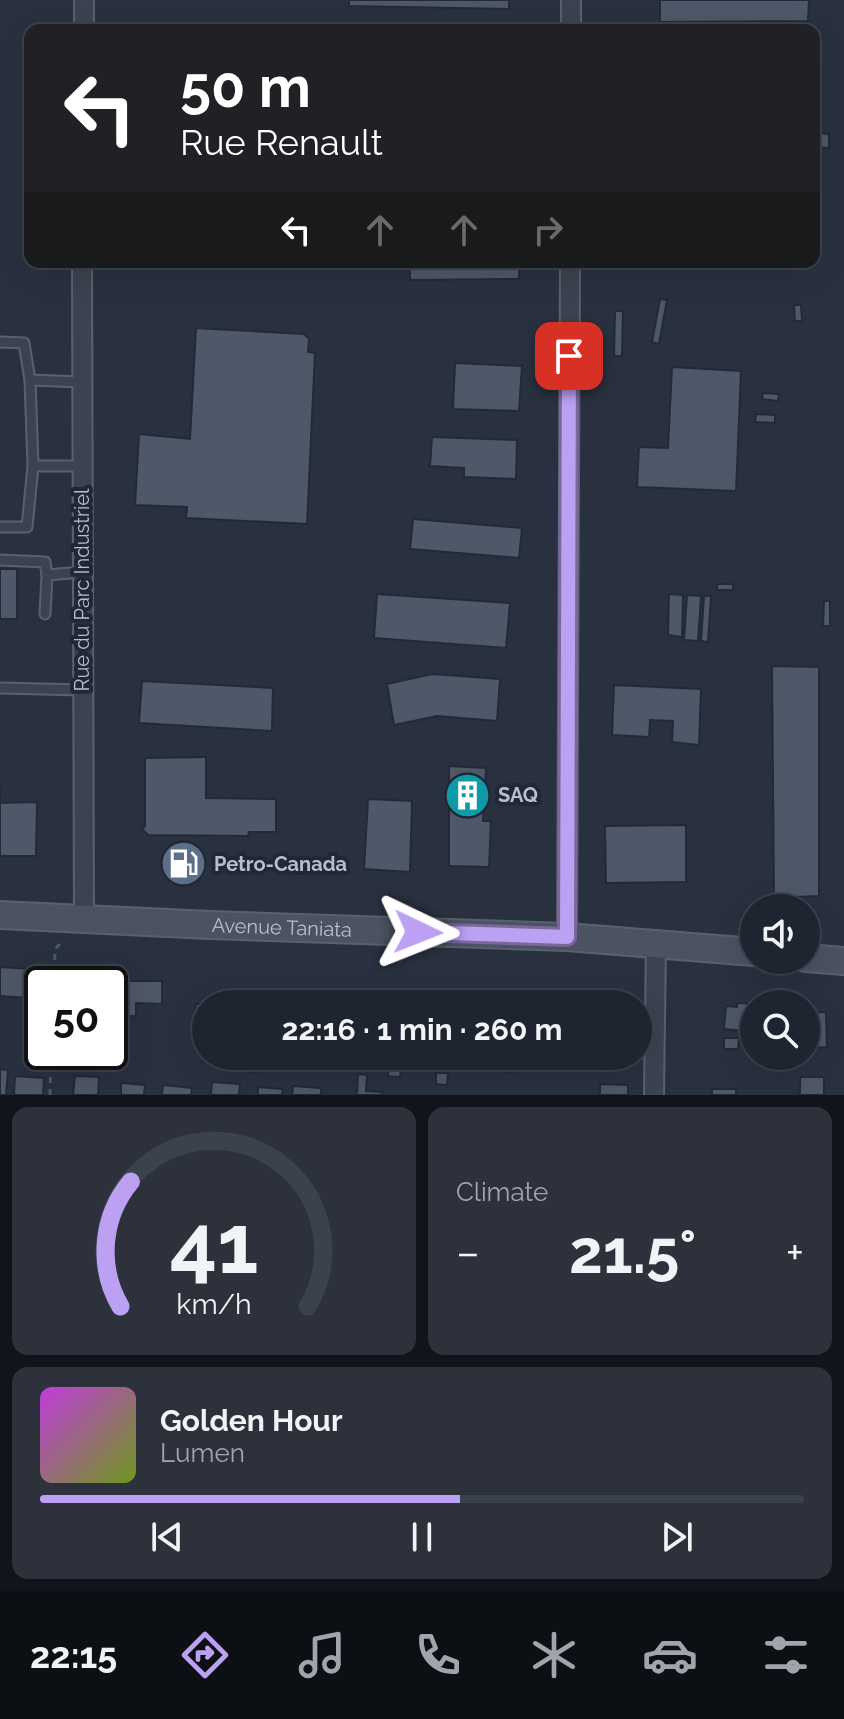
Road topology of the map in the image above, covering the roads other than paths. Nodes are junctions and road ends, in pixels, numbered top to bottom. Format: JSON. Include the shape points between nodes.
{"nodes":[{"id":1,"x":84,"y":0,"type":"edge"},
{"id":2,"x":571,"y":0,"type":"edge"},
{"id":3,"x":84,"y":24,"type":"edge"},
{"id":4,"x":571,"y":24,"type":"edge"},
{"id":5,"x":82,"y":268,"type":"edge"},
{"id":6,"x":570,"y":268,"type":"edge"},
{"id":7,"x":0,"y":342,"type":"edge"},
{"id":8,"x":30,"y":380,"type":"junction"},
{"id":9,"x":82,"y":382,"type":"junction"},
{"id":10,"x":33,"y":466,"type":"junction"},
{"id":11,"x":82,"y":466,"type":"junction"},
{"id":12,"x":0,"y":527,"type":"edge"},
{"id":13,"x":0,"y":560,"type":"edge"},
{"id":14,"x":82,"y":572,"type":"junction"},
{"id":15,"x":47,"y":575,"type":"junction"},
{"id":16,"x":45,"y":614,"type":"dead end"},
{"id":17,"x":0,"y":688,"type":"edge"},
{"id":18,"x":83,"y":690,"type":"junction"},
{"id":19,"x":0,"y":915,"type":"edge"},
{"id":20,"x":84,"y":919,"type":"junction"},
{"id":21,"x":567,"y":937,"type":"junction"},
{"id":22,"x":656,"y":943,"type":"junction"},
{"id":23,"x":740,"y":951,"type":"edge"},
{"id":24,"x":820,"y":959,"type":"edge"},
{"id":25,"x":844,"y":961,"type":"edge"},
{"id":26,"x":654,"y":1095,"type":"edge"}],
"edges":[{"from":1,"to":3,"type":"street"},
{"from":2,"to":4,"type":"street"},
{"from":5,"to":9,"type":"street","name":"Rue du Parc Industriel"},
{"from":6,"to":21,"type":"street"},
{"from":7,"to":8,"type":"lane","via":[[24,343]]},
{"from":8,"to":9,"type":"lane"},
{"from":8,"to":10,"type":"lane"},
{"from":9,"to":11,"type":"street","name":"Rue du Parc Industriel"},
{"from":10,"to":11,"type":"lane"},
{"from":10,"to":12,"type":"lane","via":[[27,527]]},
{"from":11,"to":14,"type":"street","name":"Rue du Parc Industriel"},
{"from":13,"to":15,"type":"lane","via":[[45,562]]},
{"from":14,"to":15,"type":"lane"},
{"from":14,"to":18,"type":"street","name":"Rue du Parc Industriel"},
{"from":15,"to":16,"type":"lane"},
{"from":17,"to":18,"type":"lane"},
{"from":18,"to":20,"type":"street","name":"Rue du Parc Industriel"},
{"from":19,"to":20,"type":"main road","name":"Avenue Taniata"},
{"from":20,"to":21,"type":"main road","name":"Avenue Taniata"},
{"from":21,"to":22,"type":"main road","name":"Avenue Taniata"},
{"from":22,"to":23,"type":"main road","name":"Avenue Taniata"},
{"from":22,"to":26,"type":"street"},
{"from":24,"to":25,"type":"main road"}]}
